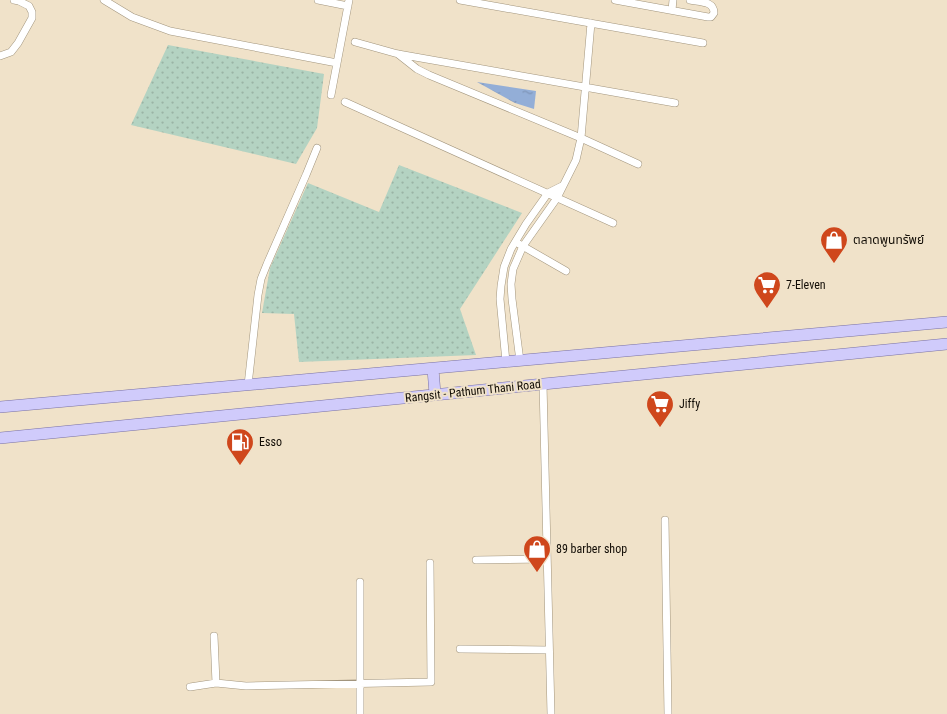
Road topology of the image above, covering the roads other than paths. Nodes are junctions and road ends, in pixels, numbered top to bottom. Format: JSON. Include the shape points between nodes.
{"nodes":[{"id":1,"x":14,"y":0,"type":"edge"},
{"id":2,"x":104,"y":0,"type":"edge"},
{"id":3,"x":318,"y":0,"type":"edge"},
{"id":4,"x":460,"y":0,"type":"edge"},
{"id":5,"x":615,"y":0,"type":"edge"},
{"id":6,"x":673,"y":0,"type":"edge"},
{"id":7,"x":690,"y":0,"type":"edge"},
{"id":8,"x":349,"y":3,"type":"edge"},
{"id":9,"x":672,"y":10,"type":"junction"},
{"id":10,"x":590,"y":23,"type":"junction"},
{"id":11,"x":355,"y":42,"type":"dead end"},
{"id":12,"x":703,"y":43,"type":"dead end"},
{"id":13,"x":398,"y":54,"type":"junction"},
{"id":14,"x":0,"y":56,"type":"edge"},
{"id":15,"x":337,"y":63,"type":"junction"},
{"id":16,"x":585,"y":87,"type":"junction"},
{"id":17,"x":331,"y":95,"type":"dead end"},
{"id":18,"x":345,"y":102,"type":"dead end"},
{"id":19,"x":675,"y":103,"type":"dead end"},
{"id":20,"x":580,"y":138,"type":"junction"},
{"id":21,"x":317,"y":148,"type":"dead end"},
{"id":22,"x":638,"y":164,"type":"dead end"},
{"id":23,"x":562,"y":186,"type":"junction"},
{"id":24,"x":548,"y":193,"type":"junction"},
{"id":25,"x":557,"y":198,"type":"junction"},
{"id":26,"x":613,"y":223,"type":"dead end"},
{"id":27,"x":516,"y":241,"type":"junction"},
{"id":28,"x":523,"y":246,"type":"junction"},
{"id":29,"x":566,"y":271,"type":"dead end"},
{"id":30,"x":947,"y":317,"type":"edge"},
{"id":31,"x":947,"y":322,"type":"edge"},
{"id":32,"x":908,"y":326,"type":"junction"},
{"id":33,"x":947,"y":344,"type":"edge"},
{"id":34,"x":908,"y":347,"type":"junction"},
{"id":35,"x":947,"y":349,"type":"edge"},
{"id":36,"x":520,"y":361,"type":"junction"},
{"id":37,"x":506,"y":362,"type":"junction"},
{"id":38,"x":433,"y":368,"type":"junction"},
{"id":39,"x":543,"y":384,"type":"junction"},
{"id":40,"x":248,"y":385,"type":"junction"},
{"id":41,"x":436,"y":394,"type":"junction"},
{"id":42,"x":0,"y":407,"type":"edge"},
{"id":43,"x":0,"y":438,"type":"edge"},
{"id":44,"x":665,"y":520,"type":"dead end"},
{"id":45,"x":476,"y":560,"type":"dead end"},
{"id":46,"x":547,"y":560,"type":"junction"},
{"id":47,"x":430,"y":562,"type":"dead end"},
{"id":48,"x":360,"y":582,"type":"dead end"},
{"id":49,"x":214,"y":636,"type":"dead end"},
{"id":50,"x":460,"y":649,"type":"dead end"},
{"id":51,"x":549,"y":650,"type":"junction"},
{"id":52,"x":216,"y":683,"type":"junction"},
{"id":53,"x":360,"y":684,"type":"junction"},
{"id":54,"x":190,"y":687,"type":"dead end"},
{"id":55,"x":360,"y":714,"type":"edge"},
{"id":56,"x":551,"y":714,"type":"edge"},
{"id":57,"x":668,"y":714,"type":"edge"}],
"edges":[{"from":1,"to":14,"type":"street","via":[[29,6],[32,18],[12,52]]},
{"from":2,"to":15,"type":"street","via":[[132,17],[170,31]]},
{"from":3,"to":8,"type":"street"},
{"from":4,"to":10,"type":"street"},
{"from":5,"to":9,"type":"street"},
{"from":6,"to":9,"type":"street"},
{"from":7,"to":9,"type":"street","via":[[712,5],[714,13],[708,17]]},
{"from":8,"to":15,"type":"street"},
{"from":10,"to":12,"type":"street"},
{"from":10,"to":16,"type":"street"},
{"from":11,"to":13,"type":"street"},
{"from":13,"to":16,"type":"street"},
{"from":13,"to":20,"type":"street","via":[[429,75]]},
{"from":15,"to":17,"type":"street"},
{"from":16,"to":19,"type":"street"},
{"from":16,"to":20,"type":"street"},
{"from":18,"to":24,"type":"street"},
{"from":20,"to":22,"type":"street"},
{"from":20,"to":23,"type":"street","via":[[576,160]]},
{"from":21,"to":40,"type":"street","via":[[261,279]]},
{"from":23,"to":24,"type":"street"},
{"from":23,"to":25,"type":"street"},
{"from":24,"to":25,"type":"street"},
{"from":24,"to":27,"type":"street"},
{"from":25,"to":26,"type":"street"},
{"from":25,"to":28,"type":"street"},
{"from":27,"to":28,"type":"street"},
{"from":27,"to":37,"type":"street","via":[[504,267],[501,286]]},
{"from":28,"to":29,"type":"street"},
{"from":28,"to":36,"type":"street","via":[[513,269],[511,284]]},
{"from":30,"to":32,"type":"main road"},
{"from":31,"to":32,"type":"main road","name":"Rangsit - Pathum Thani Road"},
{"from":32,"to":36,"type":"main road","name":"Rangsit - Pathum Thani Road"},
{"from":33,"to":34,"type":"main road","name":"Rangsit - Pathum Thani Road"},
{"from":34,"to":35,"type":"main road"},
{"from":34,"to":39,"type":"main road","name":"Rangsit - Pathum Thani Road"},
{"from":36,"to":37,"type":"main road","name":"Rangsit - Pathum Thani Road"},
{"from":37,"to":38,"type":"main road","name":"Rangsit - Pathum Thani Road"},
{"from":38,"to":40,"type":"main road","name":"Rangsit - Pathum Thani Road"},
{"from":38,"to":41,"type":"main road"},
{"from":39,"to":41,"type":"main road","name":"Rangsit - Pathum Thani Road"},
{"from":39,"to":46,"type":"street"},
{"from":40,"to":42,"type":"main road","name":"Rangsit - Pathum Thani Road"},
{"from":41,"to":43,"type":"main road","name":"Rangsit - Pathum Thani Road"},
{"from":44,"to":57,"type":"street"},
{"from":45,"to":46,"type":"street"},
{"from":46,"to":51,"type":"street"},
{"from":47,"to":53,"type":"street","via":[[431,682]]},
{"from":48,"to":53,"type":"street"},
{"from":49,"to":52,"type":"street"},
{"from":50,"to":51,"type":"street"},
{"from":51,"to":56,"type":"street"},
{"from":52,"to":53,"type":"street","via":[[246,686]]},
{"from":52,"to":54,"type":"street"},
{"from":53,"to":55,"type":"street"}]}
